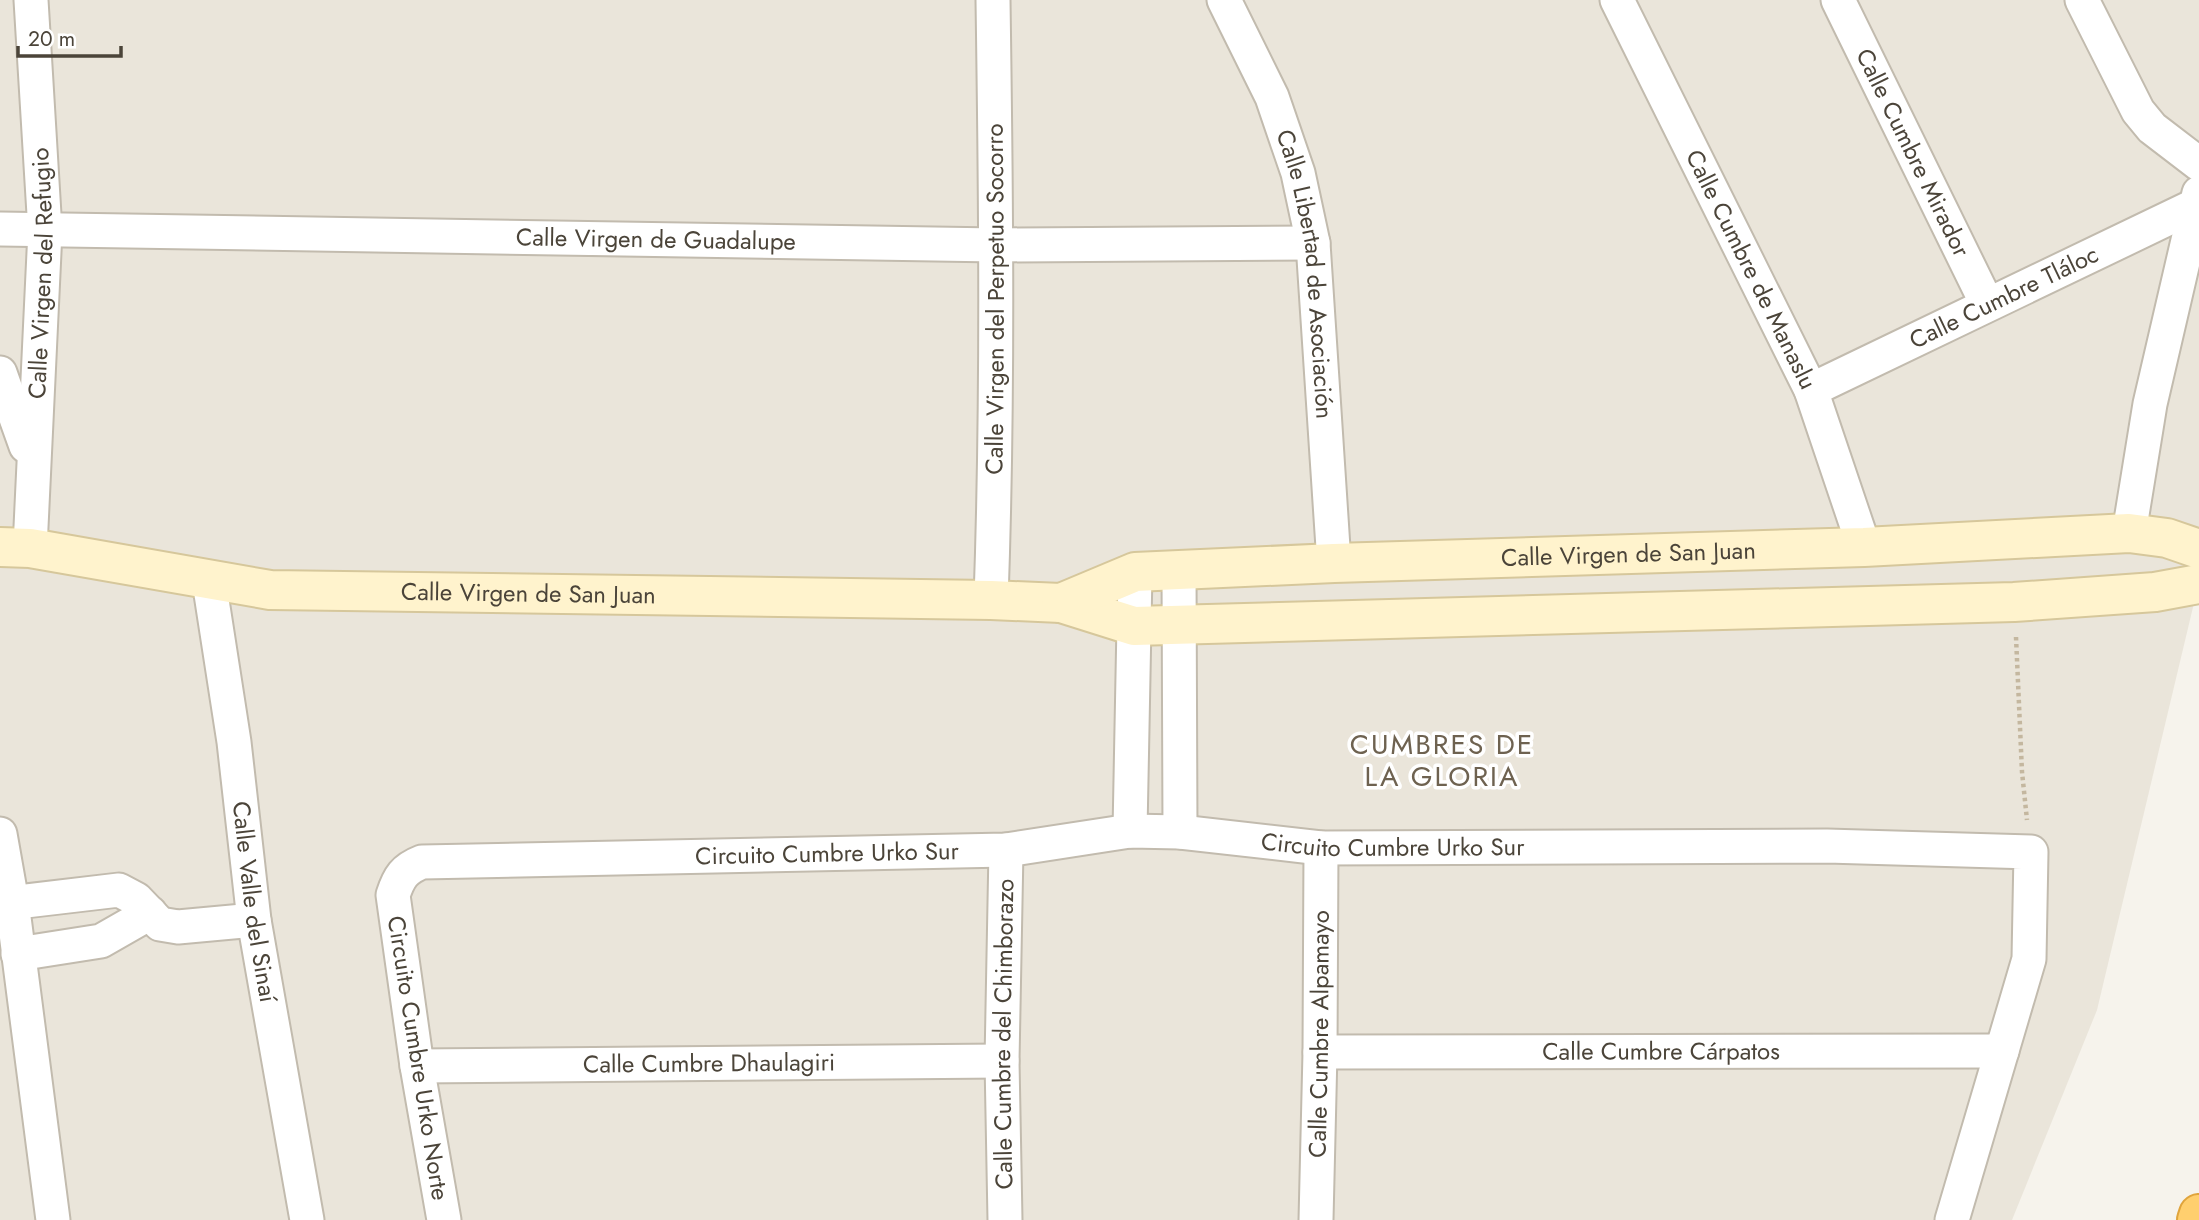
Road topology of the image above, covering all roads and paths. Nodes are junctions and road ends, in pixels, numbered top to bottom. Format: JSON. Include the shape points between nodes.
{"nodes":[{"id":1,"x":31,"y":0,"type":"edge"},
{"id":2,"x":993,"y":0,"type":"edge"},
{"id":3,"x":1224,"y":0,"type":"edge"},
{"id":4,"x":1617,"y":0,"type":"edge"},
{"id":5,"x":1838,"y":0,"type":"edge"},
{"id":6,"x":2082,"y":0,"type":"edge"},
{"id":7,"x":2199,"y":164,"type":"edge"},
{"id":8,"x":2198,"y":199,"type":"edge"},
{"id":9,"x":0,"y":229,"type":"edge"},
{"id":10,"x":45,"y":231,"type":"junction"},
{"id":11,"x":1313,"y":243,"type":"junction"},
{"id":12,"x":997,"y":246,"type":"junction"},
{"id":13,"x":1987,"y":304,"type":"junction"},
{"id":14,"x":0,"y":373,"type":"edge"},
{"id":15,"x":1811,"y":390,"type":"junction"},
{"id":16,"x":33,"y":466,"type":"junction"},
{"id":17,"x":2129,"y":533,"type":"junction"},
{"id":18,"x":1864,"y":547,"type":"junction"},
{"id":19,"x":15,"y":548,"type":"edge"},
{"id":20,"x":2199,"y":549,"type":"edge"},
{"id":21,"x":1334,"y":563,"type":"junction"},
{"id":22,"x":1179,"y":569,"type":"junction"},
{"id":23,"x":1135,"y":572,"type":"junction"},
{"id":24,"x":209,"y":581,"type":"junction"},
{"id":25,"x":2199,"y":584,"type":"edge"},
{"id":26,"x":991,"y":600,"type":"junction"},
{"id":27,"x":2014,"y":602,"type":"junction"},
{"id":28,"x":1061,"y":603,"type":"junction"},
{"id":29,"x":1134,"y":626,"type":"junction"},
{"id":30,"x":1180,"y":626,"type":"junction"},
{"id":31,"x":1130,"y":831,"type":"junction"},
{"id":32,"x":1180,"y":831,"type":"junction"},
{"id":33,"x":0,"y":834,"type":"edge"},
{"id":34,"x":1321,"y":848,"type":"junction"},
{"id":35,"x":1006,"y":850,"type":"junction"},
{"id":36,"x":2031,"y":852,"type":"junction"},
{"id":37,"x":393,"y":895,"type":"joint"},
{"id":38,"x":6,"y":903,"type":"edge"},
{"id":39,"x":150,"y":913,"type":"junction"},
{"id":40,"x":254,"y":920,"type":"junction"},
{"id":41,"x":18,"y":954,"type":"junction"},
{"id":42,"x":2002,"y":1051,"type":"junction"},
{"id":43,"x":1320,"y":1052,"type":"junction"},
{"id":44,"x":1002,"y":1061,"type":"junction"},
{"id":45,"x":417,"y":1066,"type":"junction"},
{"id":46,"x":2199,"y":1213,"type":"edge"},
{"id":47,"x":53,"y":1220,"type":"edge"},
{"id":48,"x":307,"y":1220,"type":"edge"},
{"id":49,"x":444,"y":1220,"type":"edge"},
{"id":50,"x":1006,"y":1220,"type":"edge"},
{"id":51,"x":1316,"y":1220,"type":"edge"},
{"id":52,"x":1952,"y":1220,"type":"edge"},
{"id":53,"x":2197,"y":1220,"type":"edge"}],
"edges":[{"from":1,"to":10,"type":"street","name":"Calle Virgen del Refugio"},
{"from":2,"to":12,"type":"street","name":"Calle Virgen del Perpetuo Socorro"},
{"from":3,"to":11,"type":"street","name":"Calle Libertad de Asociación","via":[[1272,97],[1298,173]]},
{"from":4,"to":15,"type":"street","name":"Calle Cumbre de Manaslu"},
{"from":5,"to":13,"type":"street","name":"Calle Cumbre Mirador"},
{"from":6,"to":7,"type":"street","via":[[2138,111],[2152,128]]},
{"from":8,"to":13,"type":"street","name":"Calle Cumbre Tláloc"},
{"from":8,"to":17,"type":"street","via":[[2150,404]]},
{"from":9,"to":10,"type":"street","name":"Calle Virgen de Guadalupe"},
{"from":10,"to":12,"type":"street","name":"Calle Virgen de Guadalupe"},
{"from":10,"to":16,"type":"street","name":"Calle Virgen del Refugio"},
{"from":11,"to":12,"type":"street","name":"Calle Virgen de Guadalupe"},
{"from":11,"to":21,"type":"street","name":"Calle Libertad de Asociación"},
{"from":12,"to":26,"type":"street","name":"Calle Virgen del Perpetuo Socorro"},
{"from":13,"to":15,"type":"street","name":"Calle Cumbre Tláloc"},
{"from":14,"to":16,"type":"street"},
{"from":15,"to":18,"type":"street","name":"Calle Cumbre de Manaslu"},
{"from":16,"to":19,"type":"street","name":"Calle Virgen del Refugio"},
{"from":17,"to":18,"type":"street","name":"Calle Virgen de San Juan"},
{"from":17,"to":20,"type":"street","name":"Calle Virgen de San Juan","via":[[2167,538]]},
{"from":18,"to":21,"type":"street","name":"Calle Virgen de San Juan"},
{"from":19,"to":24,"type":"street","name":"Calle Virgen de San Juan"},
{"from":21,"to":22,"type":"street","name":"Calle Virgen de San Juan"},
{"from":22,"to":23,"type":"street","name":"Calle Virgen de San Juan"},
{"from":22,"to":30,"type":"street"},
{"from":23,"to":28,"type":"street","name":"Calle Virgen de San Juan"},
{"from":23,"to":29,"type":"street"},
{"from":24,"to":26,"type":"street","name":"Calle Virgen de San Juan","via":[[284,590]]},
{"from":24,"to":40,"type":"street","name":"Calle Valle del Sinaí","via":[[234,742]]},
{"from":25,"to":27,"type":"street","name":"Calle Virgen de San Juan","via":[[2155,592]]},
{"from":26,"to":28,"type":"street","name":"Calle Virgen de San Juan"},
{"from":27,"to":30,"type":"street","name":"Calle Virgen de San Juan"},
{"from":27,"to":36,"type":"path","via":[[2022,772]]},
{"from":28,"to":29,"type":"street","name":"Calle Virgen de San Juan"},
{"from":29,"to":30,"type":"street","name":"Calle Virgen de San Juan"},
{"from":29,"to":31,"type":"street"},
{"from":30,"to":32,"type":"street"},
{"from":31,"to":32,"type":"street","name":"Circuito Cumbre Urko Sur"},
{"from":31,"to":35,"type":"street","name":"Circuito Cumbre Urko Sur"},
{"from":32,"to":34,"type":"street","name":"Circuito Cumbre Urko Sur"},
{"from":33,"to":38,"type":"street"},
{"from":34,"to":36,"type":"street","name":"Circuito Cumbre Urko Sur","via":[[1827,846]]},
{"from":34,"to":43,"type":"street","name":"Calle Cumbre Alpamayo"},
{"from":35,"to":37,"type":"street","name":"Circuito Cumbre Urko Sur","via":[[422,862],[399,878]]},
{"from":35,"to":44,"type":"street","name":"Calle Cumbre del Chimborazo"},
{"from":36,"to":42,"type":"street","via":[[2029,959]]},
{"from":37,"to":45,"type":"street","name":"Circuito Cumbre Urko Norte"},
{"from":38,"to":39,"type":"street","via":[[119,890]]},
{"from":38,"to":41,"type":"street"},
{"from":39,"to":40,"type":"street","via":[[160,924],[178,927]]},
{"from":39,"to":41,"type":"street","via":[[101,940]]},
{"from":40,"to":48,"type":"street","name":"Calle Valle del Sinaí"},
{"from":41,"to":47,"type":"street"},
{"from":42,"to":43,"type":"street","name":"Calle Cumbre Cárpatos"},
{"from":42,"to":52,"type":"street"},
{"from":43,"to":51,"type":"street","name":"Calle Cumbre Alpamayo"},
{"from":44,"to":45,"type":"street","name":"Calle Cumbre Dhaulagiri"},
{"from":44,"to":50,"type":"street","name":"Calle Cumbre del Chimborazo"},
{"from":45,"to":49,"type":"street","name":"Circuito Cumbre Urko Norte"},
{"from":46,"to":53,"type":"highway"}]}
